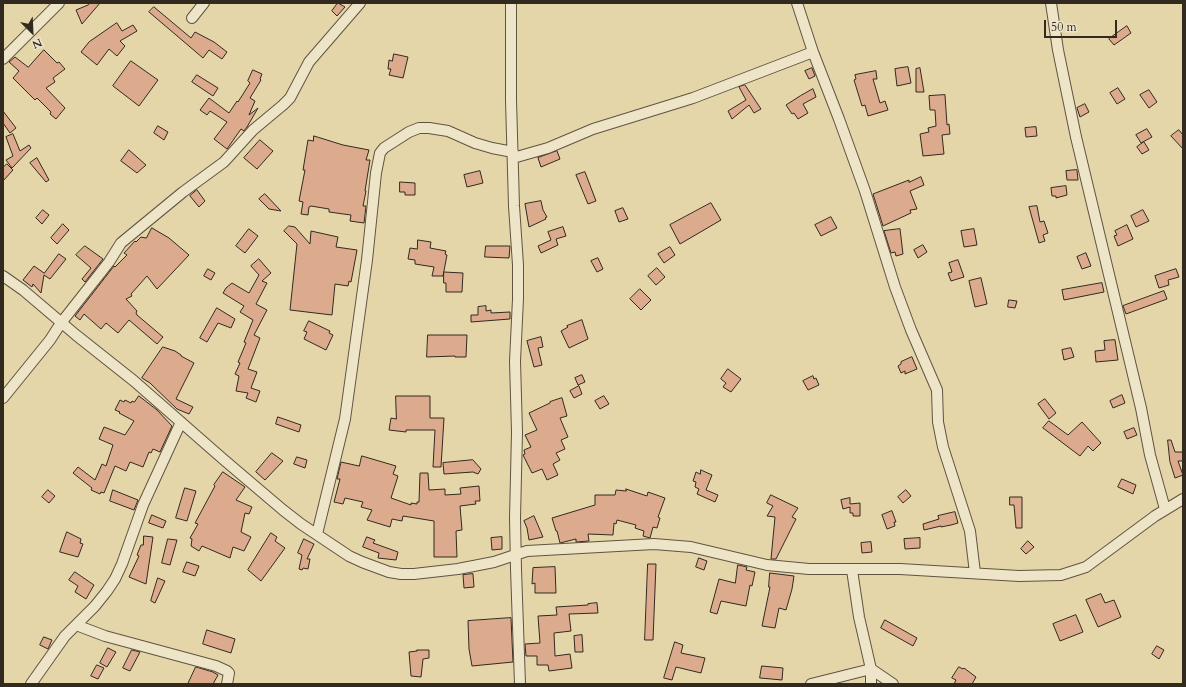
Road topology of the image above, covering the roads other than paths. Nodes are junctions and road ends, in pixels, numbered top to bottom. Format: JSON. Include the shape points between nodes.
{"nodes":[{"id":1,"x":59,"y":3,"type":"edge"},
{"id":2,"x":204,"y":3,"type":"edge"},
{"id":3,"x":360,"y":3,"type":"edge"},
{"id":4,"x":511,"y":3,"type":"edge"},
{"id":5,"x":797,"y":3,"type":"edge"},
{"id":6,"x":1051,"y":3,"type":"edge"},
{"id":7,"x":192,"y":18,"type":"dead end"},
{"id":8,"x":813,"y":52,"type":"junction"},
{"id":9,"x":3,"y":59,"type":"edge"},
{"id":10,"x":513,"y":155,"type":"junction"},
{"id":11,"x":3,"y":276,"type":"edge"},
{"id":12,"x":62,"y":323,"type":"junction"},
{"id":13,"x":3,"y":398,"type":"edge"},
{"id":14,"x":181,"y":422,"type":"junction"},
{"id":15,"x":1183,"y":499,"type":"edge"},
{"id":16,"x":1165,"y":509,"type":"junction"},
{"id":17,"x":317,"y":534,"type":"junction"},
{"id":18,"x":516,"y":555,"type":"junction"},
{"id":19,"x":852,"y":570,"type":"junction"},
{"id":20,"x":975,"y":573,"type":"junction"},
{"id":21,"x":76,"y":626,"type":"junction"},
{"id":22,"x":871,"y":669,"type":"junction"},
{"id":23,"x":31,"y":684,"type":"edge"},
{"id":24,"x":227,"y":684,"type":"edge"},
{"id":25,"x":520,"y":684,"type":"edge"},
{"id":26,"x":811,"y":684,"type":"edge"},
{"id":27,"x":871,"y":684,"type":"edge"},
{"id":28,"x":893,"y":684,"type":"edge"}],
"edges":[{"from":1,"to":9,"type":"street"},
{"from":2,"to":7,"type":"street"},
{"from":3,"to":12,"type":"street","via":[[309,62],[290,98],[253,130],[224,162],[126,238]]},
{"from":4,"to":10,"type":"street"},
{"from":5,"to":8,"type":"street"},
{"from":6,"to":16,"type":"street","via":[[1076,137],[1150,455]]},
{"from":8,"to":10,"type":"street","via":[[693,98],[593,129],[548,148]]},
{"from":8,"to":20,"type":"street","via":[[865,191],[897,294],[936,390],[943,447],[970,531]]},
{"from":10,"to":17,"type":"street","via":[[448,131],[429,128],[408,132],[380,153],[345,419]]},
{"from":10,"to":18,"type":"street","via":[[518,265],[515,361]]},
{"from":11,"to":12,"type":"street"},
{"from":12,"to":13,"type":"street"},
{"from":12,"to":14,"type":"street"},
{"from":14,"to":17,"type":"street","via":[[283,510]]},
{"from":14,"to":21,"type":"street","via":[[143,504],[115,579]]},
{"from":15,"to":16,"type":"street"},
{"from":16,"to":20,"type":"street","via":[[1086,567],[1075,572],[1019,576]]},
{"from":17,"to":18,"type":"street","via":[[349,556],[389,572],[401,574],[458,569]]},
{"from":18,"to":19,"type":"street","via":[[537,550],[654,544],[691,547],[787,568]]},
{"from":18,"to":25,"type":"street"},
{"from":19,"to":20,"type":"street","via":[[900,569]]},
{"from":19,"to":22,"type":"street"},
{"from":21,"to":23,"type":"street","via":[[56,647]]},
{"from":21,"to":24,"type":"street","via":[[216,666],[229,673]]},
{"from":22,"to":26,"type":"street"},
{"from":22,"to":27,"type":"street"},
{"from":22,"to":28,"type":"street"}]}
